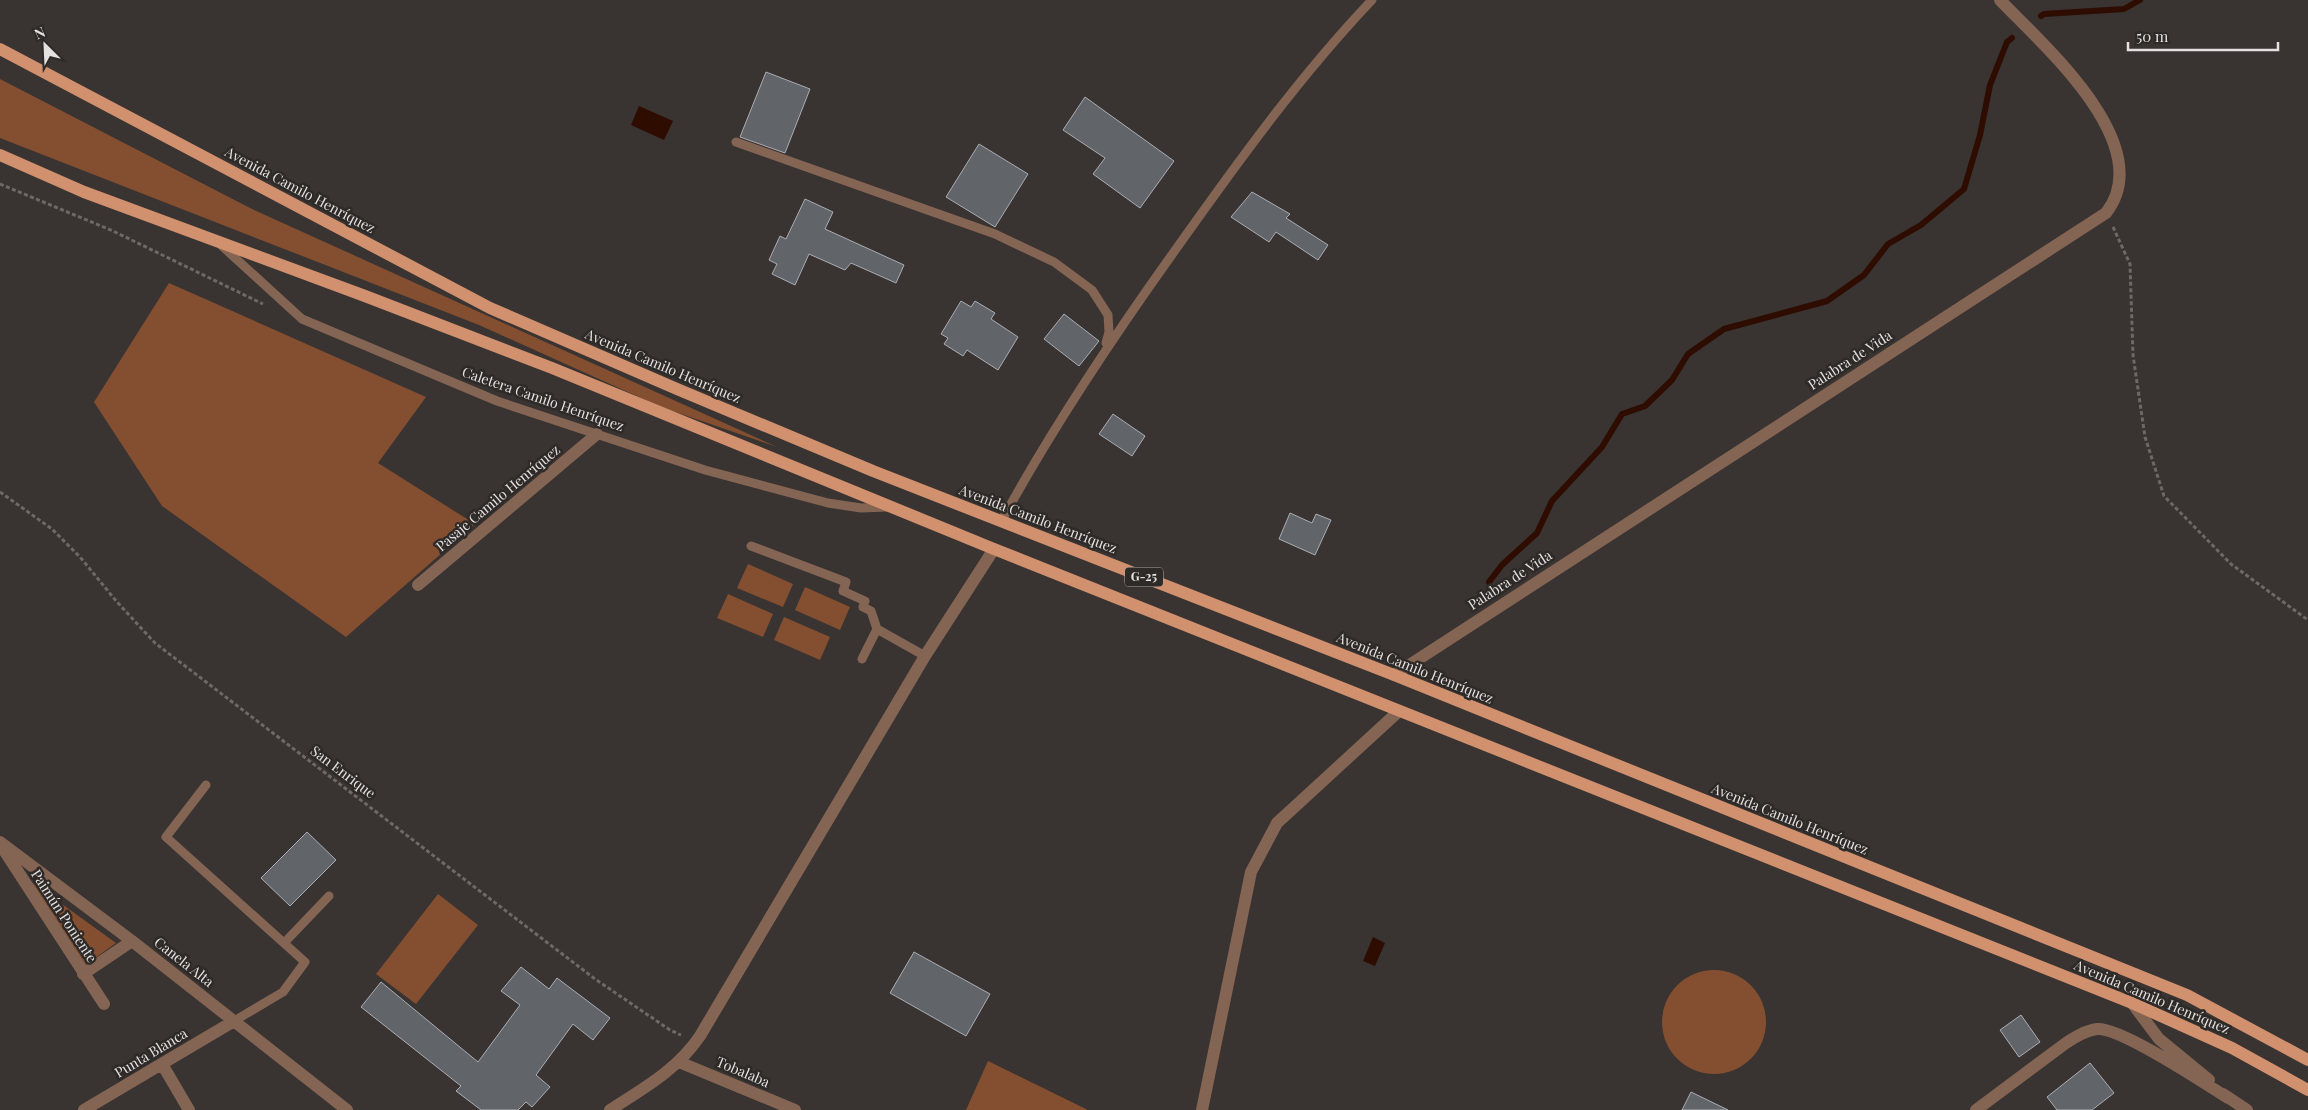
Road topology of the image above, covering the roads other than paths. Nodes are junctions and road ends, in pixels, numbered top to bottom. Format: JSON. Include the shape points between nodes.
{"nodes":[{"id":1,"x":1372,"y":0,"type":"edge"},
{"id":2,"x":2000,"y":0,"type":"edge"},
{"id":3,"x":0,"y":49,"type":"edge"},
{"id":4,"x":736,"y":142,"type":"dead end"},
{"id":5,"x":0,"y":155,"type":"edge"},
{"id":6,"x":219,"y":242,"type":"junction"},
{"id":7,"x":1104,"y":350,"type":"junction"},
{"id":8,"x":597,"y":434,"type":"junction"},
{"id":9,"x":891,"y":507,"type":"junction"},
{"id":10,"x":1001,"y":522,"type":"junction"},
{"id":11,"x":751,"y":546,"type":"dead end"},
{"id":12,"x":994,"y":549,"type":"junction"},
{"id":13,"x":418,"y":585,"type":"dead end"},
{"id":14,"x":877,"y":629,"type":"junction"},
{"id":15,"x":925,"y":656,"type":"junction"},
{"id":16,"x":862,"y":659,"type":"dead end"},
{"id":17,"x":1394,"y":675,"type":"junction"},
{"id":18,"x":1399,"y":711,"type":"junction"},
{"id":19,"x":206,"y":785,"type":"dead end"},
{"id":20,"x":0,"y":843,"type":"edge"},
{"id":21,"x":329,"y":896,"type":"dead end"},
{"id":22,"x":132,"y":941,"type":"junction"},
{"id":23,"x":284,"y":943,"type":"junction"},
{"id":24,"x":83,"y":974,"type":"junction"},
{"id":25,"x":2132,"y":1003,"type":"junction"},
{"id":26,"x":104,"y":1004,"type":"dead end"},
{"id":27,"x":234,"y":1021,"type":"junction"},
{"id":28,"x":2308,"y":1060,"type":"edge"},
{"id":29,"x":680,"y":1062,"type":"junction"},
{"id":30,"x":162,"y":1064,"type":"junction"},
{"id":31,"x":2308,"y":1090,"type":"edge"},
{"id":32,"x":2228,"y":1098,"type":"junction"},
{"id":33,"x":342,"y":1109,"type":"edge"},
{"id":34,"x":84,"y":1110,"type":"edge"},
{"id":35,"x":189,"y":1110,"type":"edge"},
{"id":36,"x":610,"y":1110,"type":"edge"},
{"id":37,"x":795,"y":1110,"type":"edge"},
{"id":38,"x":1202,"y":1110,"type":"edge"},
{"id":39,"x":1976,"y":1110,"type":"edge"},
{"id":40,"x":2246,"y":1110,"type":"edge"}],
"edges":[{"from":1,"to":7,"type":"lane","via":[[1248,147]]},
{"from":2,"to":17,"type":"street","name":"Palabra de Vida","via":[[2083,88],[2105,123],[2114,148],[2120,183],[2115,200],[2106,213]]},
{"from":3,"to":10,"type":"main road","name":"Avenida Camilo Henríquez","number":"G-25","via":[[490,308],[695,397]]},
{"from":4,"to":7,"type":"lane","via":[[996,234],[1054,262],[1092,290],[1108,314],[1109,332]]},
{"from":5,"to":6,"type":"main road","name":"Avenida Camilo Henríquez","number":"G-25","via":[[84,192]]},
{"from":6,"to":8,"type":"lane","name":"Caletera Camilo Henríquez","via":[[302,319],[496,401]]},
{"from":6,"to":9,"type":"main road","name":"Avenida Camilo Henríquez","number":"G-25","via":[[543,365]]},
{"from":7,"to":10,"type":"lane","via":[[1031,467]]},
{"from":8,"to":9,"type":"lane","name":"Caletera Camilo Henríquez","via":[[705,470],[828,503],[861,508]]},
{"from":8,"to":13,"type":"street","name":"Pasaje Camilo Henríquez"},
{"from":9,"to":12,"type":"main road","name":"Avenida Camilo Henríquez","number":"G-25"},
{"from":10,"to":17,"type":"main road","name":"Avenida Camilo Henríquez","number":"G-25"},
{"from":11,"to":14,"type":"lane","via":[[846,582],[843,591],[866,601],[863,607],[871,611]]},
{"from":12,"to":15,"type":"street"},
{"from":12,"to":18,"type":"main road","name":"Avenida Camilo Henríquez","number":"G-25"},
{"from":14,"to":15,"type":"lane"},
{"from":14,"to":16,"type":"lane"},
{"from":15,"to":29,"type":"street","via":[[698,1039]]},
{"from":17,"to":28,"type":"main road","name":"Avenida Camilo Henríquez","number":"G-25","via":[[2187,995]]},
{"from":18,"to":25,"type":"main road","name":"Avenida Camilo Henríquez","number":"G-25"},
{"from":18,"to":38,"type":"street","via":[[1277,823],[1251,872]]},
{"from":19,"to":23,"type":"lane","via":[[166,837]]},
{"from":20,"to":22,"type":"street","name":"Canela Alta"},
{"from":20,"to":24,"type":"street","name":"Paimún Poniente"},
{"from":21,"to":23,"type":"lane"},
{"from":22,"to":24,"type":"street"},
{"from":22,"to":27,"type":"street","name":"Canela Alta"},
{"from":23,"to":27,"type":"lane","via":[[306,962],[284,992]]},
{"from":24,"to":26,"type":"street","name":"Paimún Poniente"},
{"from":25,"to":31,"type":"main road","name":"Avenida Camilo Henríquez","number":"G-25","via":[[2232,1048]]},
{"from":25,"to":32,"type":"street","via":[[2159,1039]]},
{"from":27,"to":30,"type":"street","name":"Punta Blanca"},
{"from":27,"to":33,"type":"street","name":"Canela Alta"},
{"from":29,"to":36,"type":"street"},
{"from":29,"to":37,"type":"street","name":"Tobalaba"},
{"from":30,"to":34,"type":"street","name":"Punta Blanca"},
{"from":30,"to":35,"type":"street"},
{"from":32,"to":39,"type":"street","via":[[2128,1037],[2098,1028],[2066,1043]]},
{"from":32,"to":40,"type":"street"}]}
